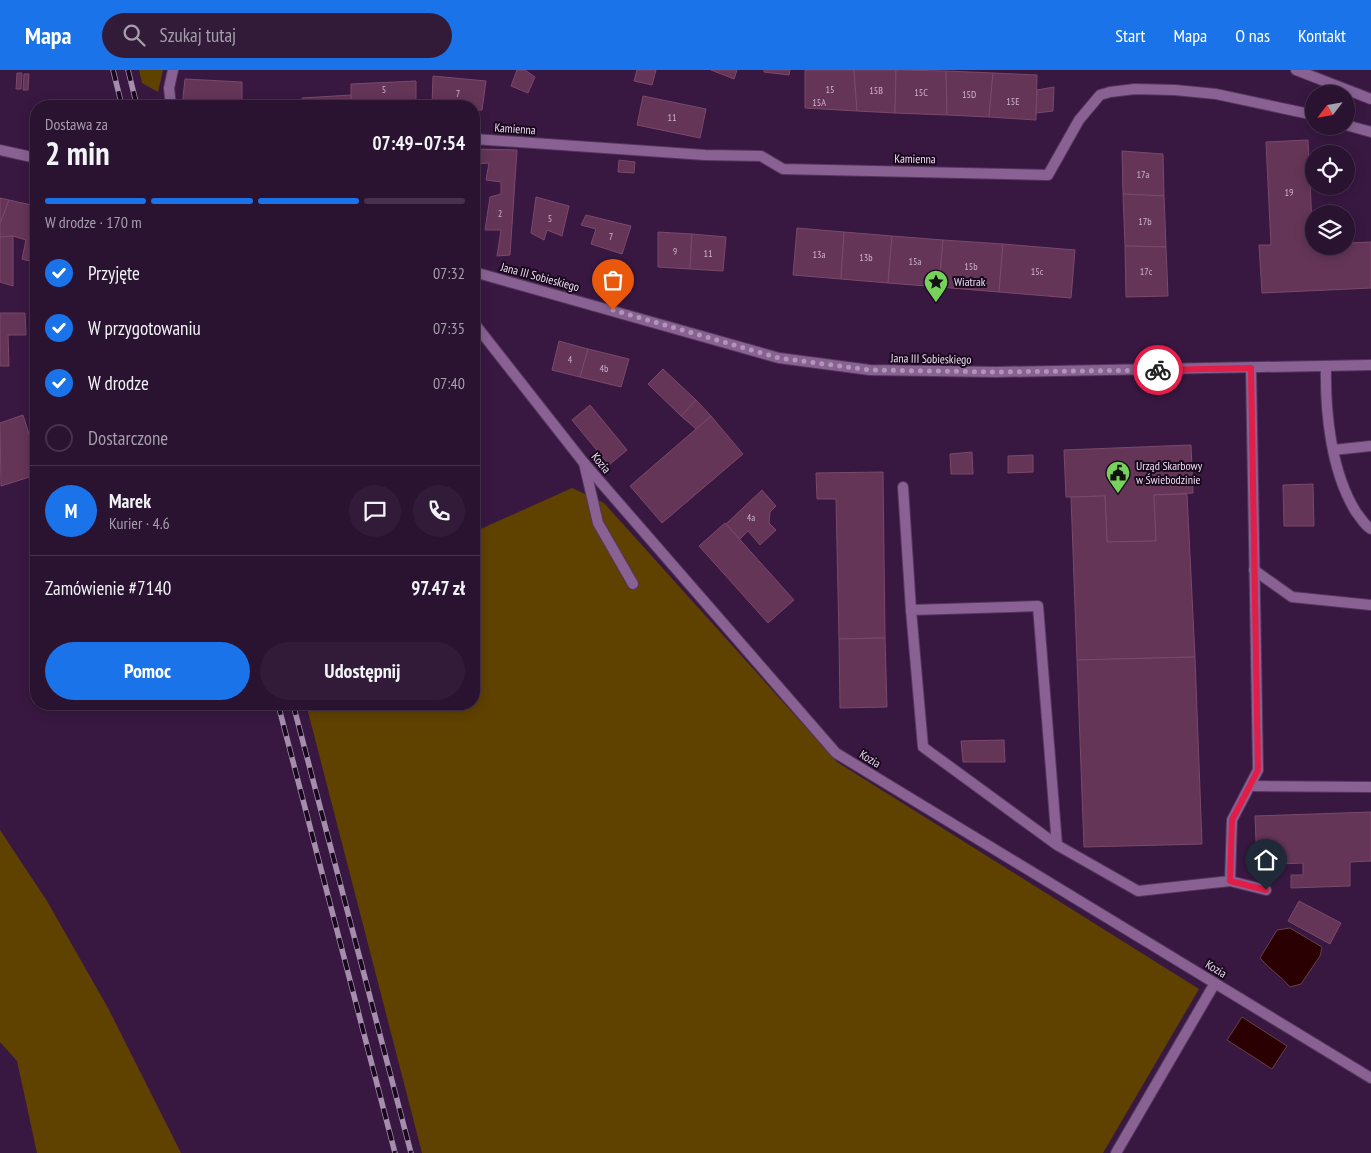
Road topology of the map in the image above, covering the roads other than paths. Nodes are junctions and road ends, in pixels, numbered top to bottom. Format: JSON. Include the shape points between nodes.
{"nodes":[{"id":1,"x":173,"y":70,"type":"edge"},
{"id":2,"x":1296,"y":70,"type":"edge"},
{"id":3,"x":1371,"y":99,"type":"edge"},
{"id":4,"x":170,"y":100,"type":"edge"},
{"id":5,"x":1305,"y":113,"type":"edge"},
{"id":6,"x":1355,"y":128,"type":"edge"},
{"id":7,"x":1371,"y":132,"type":"edge"},
{"id":8,"x":480,"y":139,"type":"edge"},
{"id":9,"x":0,"y":150,"type":"edge"},
{"id":10,"x":30,"y":157,"type":"edge"},
{"id":11,"x":480,"y":274,"type":"edge"},
{"id":12,"x":480,"y":331,"type":"edge"},
{"id":13,"x":1371,"y":365,"type":"edge"},
{"id":14,"x":1326,"y":366,"type":"junction"},
{"id":15,"x":1251,"y":368,"type":"junction"},
{"id":16,"x":1371,"y":446,"type":"edge"},
{"id":17,"x":1333,"y":450,"type":"junction"},
{"id":18,"x":584,"y":463,"type":"junction"},
{"id":19,"x":903,"y":487,"type":"dead end"},
{"id":20,"x":1371,"y":529,"type":"edge"},
{"id":21,"x":1254,"y":570,"type":"junction"},
{"id":22,"x":633,"y":584,"type":"dead end"},
{"id":23,"x":1371,"y":605,"type":"edge"},
{"id":24,"x":911,"y":610,"type":"junction"},
{"id":25,"x":1250,"y":786,"type":"junction"},
{"id":26,"x":1371,"y":787,"type":"edge"},
{"id":27,"x":1058,"y":845,"type":"junction"},
{"id":28,"x":1230,"y":881,"type":"junction"},
{"id":29,"x":1266,"y":890,"type":"dead end"},
{"id":30,"x":1215,"y":983,"type":"junction"},
{"id":31,"x":1371,"y":1078,"type":"edge"},
{"id":32,"x":1116,"y":1153,"type":"edge"}],
"edges":[{"from":1,"to":4,"type":"street"},
{"from":2,"to":3,"type":"street"},
{"from":5,"to":8,"type":"street","name":"Kamienna","via":[[1216,94],[1135,89],[1110,92],[1100,95],[1079,120],[1048,175],[783,169],[761,156]]},
{"from":6,"to":7,"type":"street"},
{"from":9,"to":10,"type":"street"},
{"from":11,"to":15,"type":"street","name":"Jana III Sobieskiego","via":[[779,358],[870,370],[996,372]]},
{"from":12,"to":18,"type":"street","name":"Kozia"},
{"from":13,"to":14,"type":"street","name":"Jana III Sobieskiego"},
{"from":14,"to":15,"type":"street","name":"Jana III Sobieskiego"},
{"from":14,"to":17,"type":"street","via":[[1325,394]]},
{"from":15,"to":21,"type":"street"},
{"from":16,"to":17,"type":"street"},
{"from":17,"to":20,"type":"street","via":[[1346,496]]},
{"from":18,"to":22,"type":"street","via":[[598,522]]},
{"from":18,"to":30,"type":"street","name":"Kozia","via":[[836,753]]},
{"from":19,"to":24,"type":"street"},
{"from":21,"to":23,"type":"street","via":[[1292,597]]},
{"from":21,"to":25,"type":"street","via":[[1258,770]]},
{"from":24,"to":27,"type":"street","via":[[923,747]]},
{"from":24,"to":27,"type":"street","via":[[1038,606]]},
{"from":25,"to":26,"type":"street"},
{"from":25,"to":28,"type":"street","via":[[1232,820]]},
{"from":27,"to":28,"type":"street","via":[[1138,890]]},
{"from":28,"to":29,"type":"street"},
{"from":30,"to":31,"type":"street","name":"Kozia"},
{"from":30,"to":32,"type":"street"}]}
